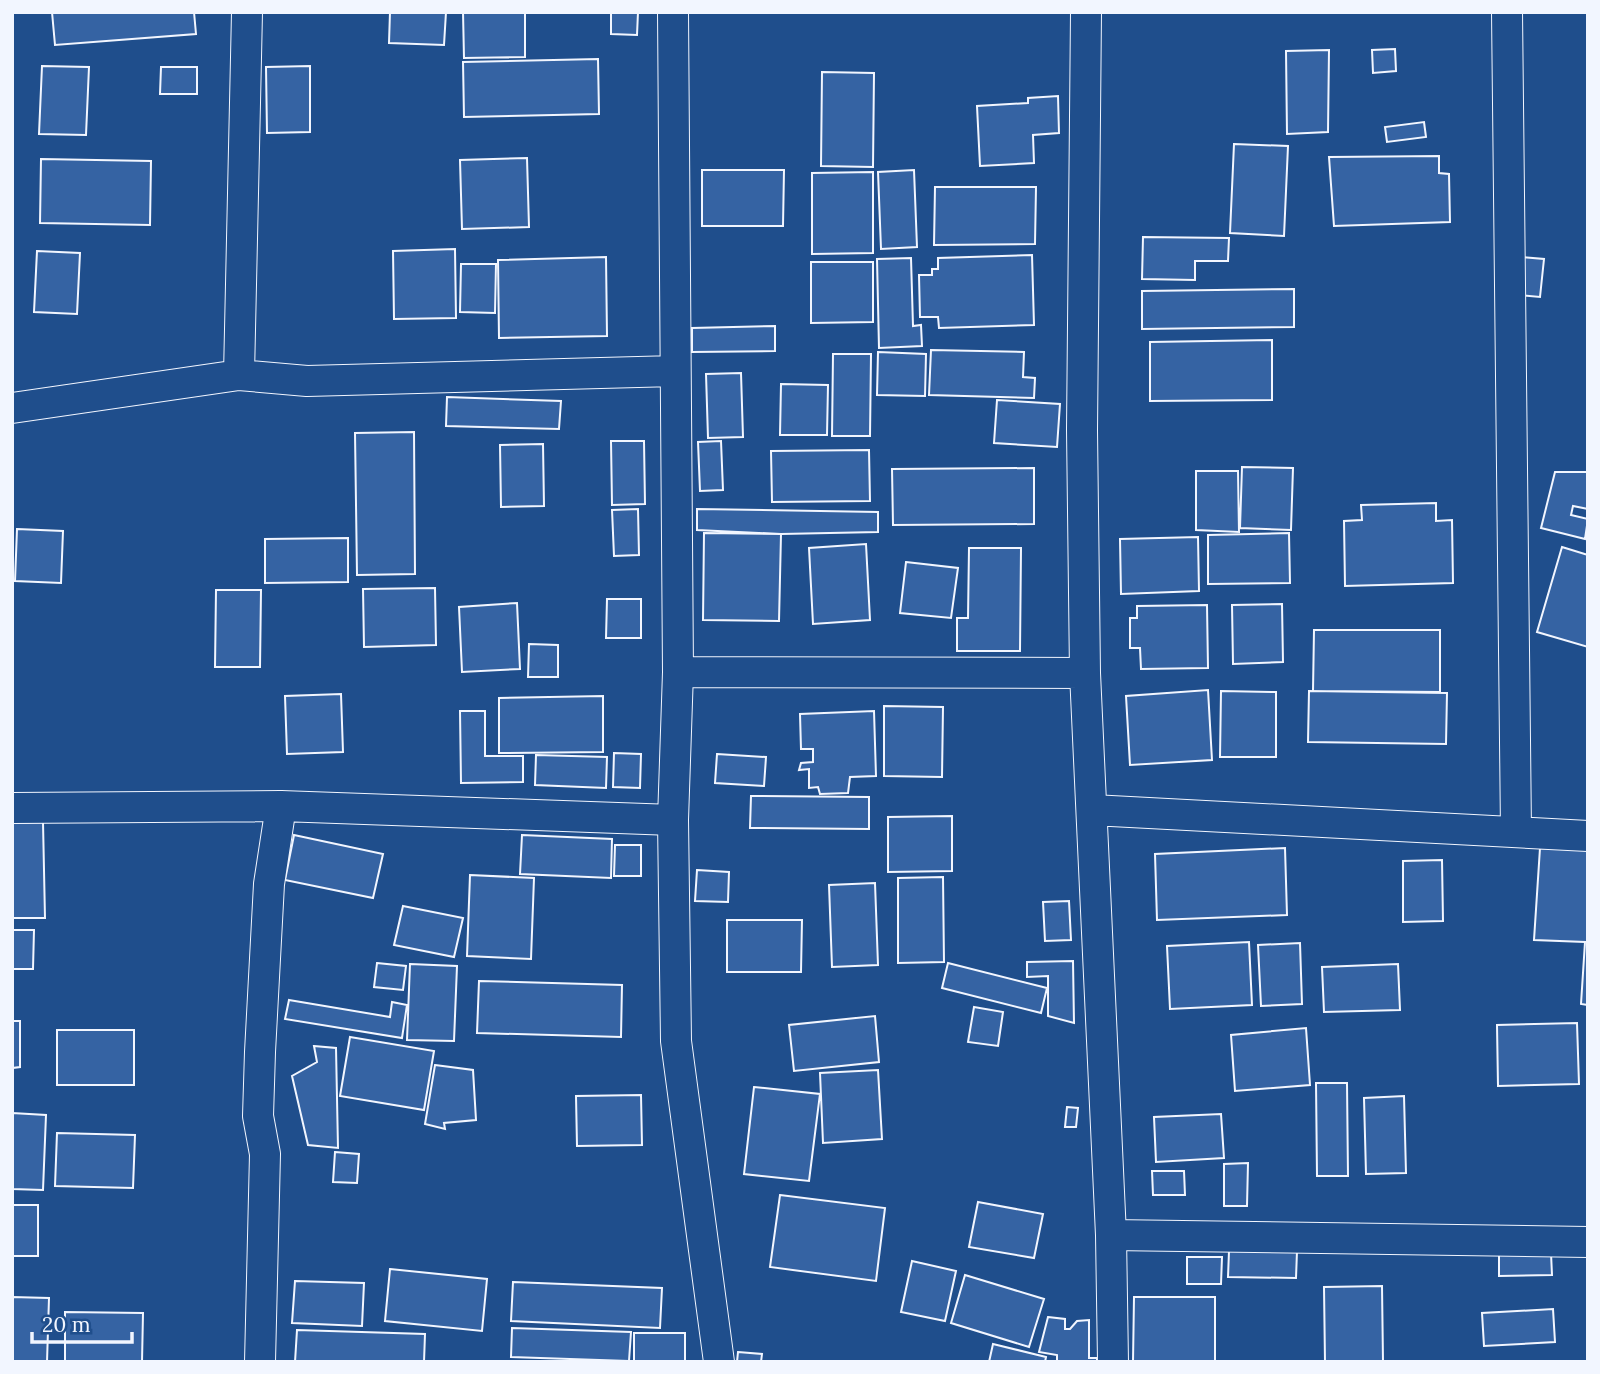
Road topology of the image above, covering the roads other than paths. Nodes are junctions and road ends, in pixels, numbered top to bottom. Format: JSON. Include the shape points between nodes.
{"nodes":[{"id":1,"x":247,"y":12,"type":"edge"},
{"id":2,"x":673,"y":12,"type":"edge"},
{"id":3,"x":1086,"y":12,"type":"edge"},
{"id":4,"x":1507,"y":12,"type":"edge"},
{"id":5,"x":675,"y":371,"type":"junction"},
{"id":6,"x":239,"y":375,"type":"junction"},
{"id":7,"x":12,"y":408,"type":"edge"},
{"id":8,"x":678,"y":672,"type":"junction"},
{"id":9,"x":1085,"y":673,"type":"junction"},
{"id":10,"x":281,"y":806,"type":"junction"},
{"id":11,"x":12,"y":808,"type":"edge"},
{"id":12,"x":1091,"y":810,"type":"junction"},
{"id":13,"x":673,"y":820,"type":"junction"},
{"id":14,"x":1516,"y":832,"type":"junction"},
{"id":15,"x":1588,"y":836,"type":"edge"},
{"id":16,"x":1111,"y":1235,"type":"junction"},
{"id":17,"x":1588,"y":1242,"type":"edge"},
{"id":18,"x":260,"y":1362,"type":"edge"},
{"id":19,"x":719,"y":1362,"type":"edge"},
{"id":20,"x":1113,"y":1362,"type":"edge"}],
"edges":[{"from":1,"to":6,"type":"street"},
{"from":2,"to":5,"type":"street"},
{"from":3,"to":9,"type":"street"},
{"from":4,"to":14,"type":"street"},
{"from":5,"to":6,"type":"street","via":[[307,381]]},
{"from":5,"to":8,"type":"street"},
{"from":6,"to":7,"type":"street"},
{"from":8,"to":9,"type":"street"},
{"from":8,"to":13,"type":"street"},
{"from":9,"to":12,"type":"street"},
{"from":10,"to":11,"type":"street"},
{"from":10,"to":13,"type":"street"},
{"from":10,"to":18,"type":"street","via":[[269,884],[260,1052],[258,1116],[265,1154]]},
{"from":12,"to":14,"type":"street"},
{"from":12,"to":16,"type":"street"},
{"from":13,"to":19,"type":"street","via":[[676,1041]]},
{"from":14,"to":15,"type":"street"},
{"from":16,"to":17,"type":"street"},
{"from":16,"to":20,"type":"street"}]}
